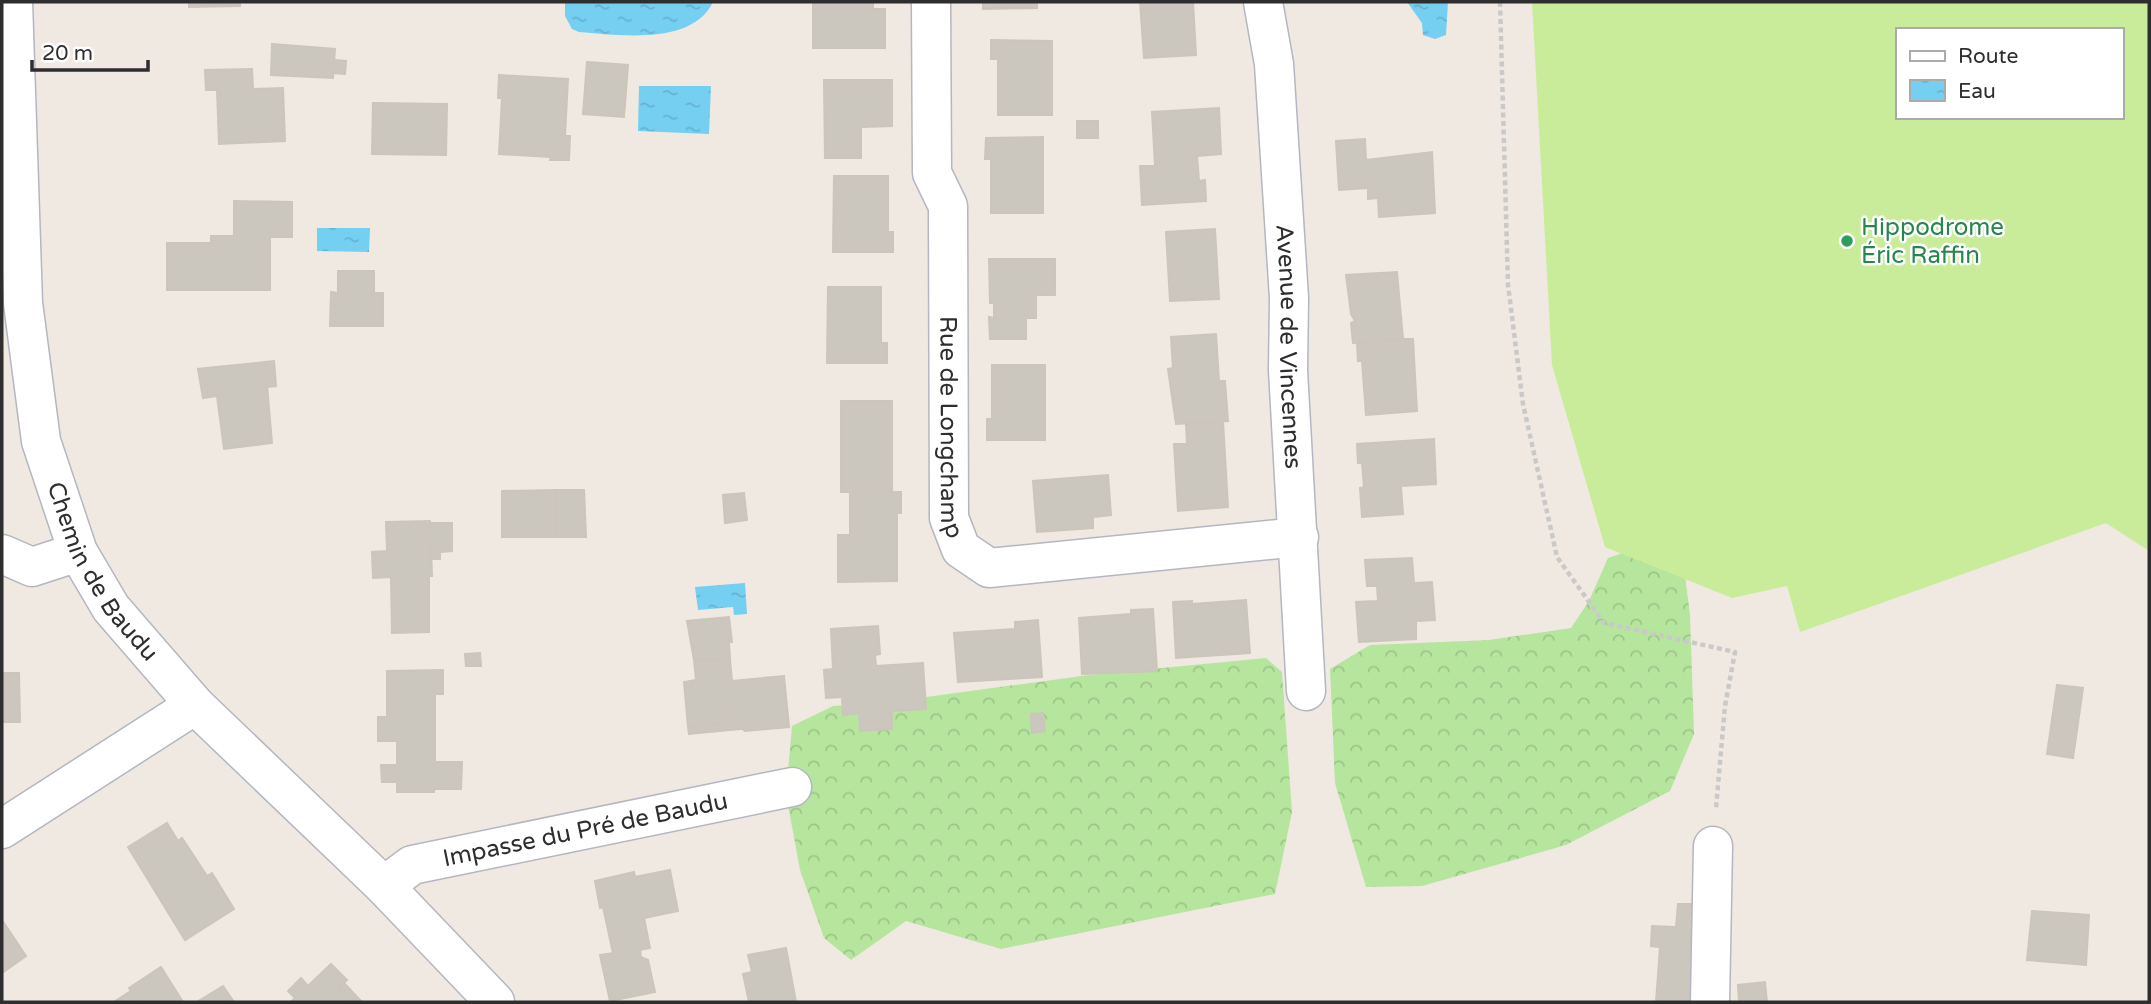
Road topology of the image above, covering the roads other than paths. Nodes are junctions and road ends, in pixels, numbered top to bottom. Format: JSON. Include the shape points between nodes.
{"nodes":[{"id":1,"x":13,"y":2,"type":"edge"},
{"id":2,"x":932,"y":2,"type":"edge"},
{"id":3,"x":1264,"y":2,"type":"edge"},
{"id":4,"x":1299,"y":537,"type":"junction"},
{"id":5,"x":78,"y":552,"type":"junction"},
{"id":6,"x":2,"y":554,"type":"edge"},
{"id":7,"x":1306,"y":691,"type":"dead end"},
{"id":8,"x":195,"y":705,"type":"junction"},
{"id":9,"x":792,"y":787,"type":"dead end"},
{"id":10,"x":2,"y":829,"type":"edge"},
{"id":11,"x":1713,"y":846,"type":"road end"},
{"id":12,"x":384,"y":886,"type":"junction"},
{"id":13,"x":495,"y":1002,"type":"edge"},
{"id":14,"x":1710,"y":1002,"type":"edge"}],
"edges":[{"from":1,"to":5,"type":"street","name":"Chemin de Baudu","via":[[23,303],[41,441]]},
{"from":2,"to":4,"type":"street","name":"Rue de Longchamp","via":[[932,173],[948,206],[949,518],[961,549],[989,568]]},
{"from":3,"to":4,"type":"street","name":"Avenue de Vincennes","via":[[1274,64]]},
{"from":4,"to":7,"type":"street","name":"Avenue de Vincennes"},
{"from":5,"to":6,"type":"street","via":[[32,567]]},
{"from":5,"to":8,"type":"street","name":"Chemin de Baudu","via":[[111,608]]},
{"from":8,"to":10,"type":"street"},
{"from":8,"to":12,"type":"street","name":"Chemin de Baudu"},
{"from":9,"to":12,"type":"street","name":"Impasse du Pré de Baudu","via":[[412,865]]},
{"from":11,"to":14,"type":"street"},
{"from":12,"to":13,"type":"street","name":"Chemin de Baudu"}]}
